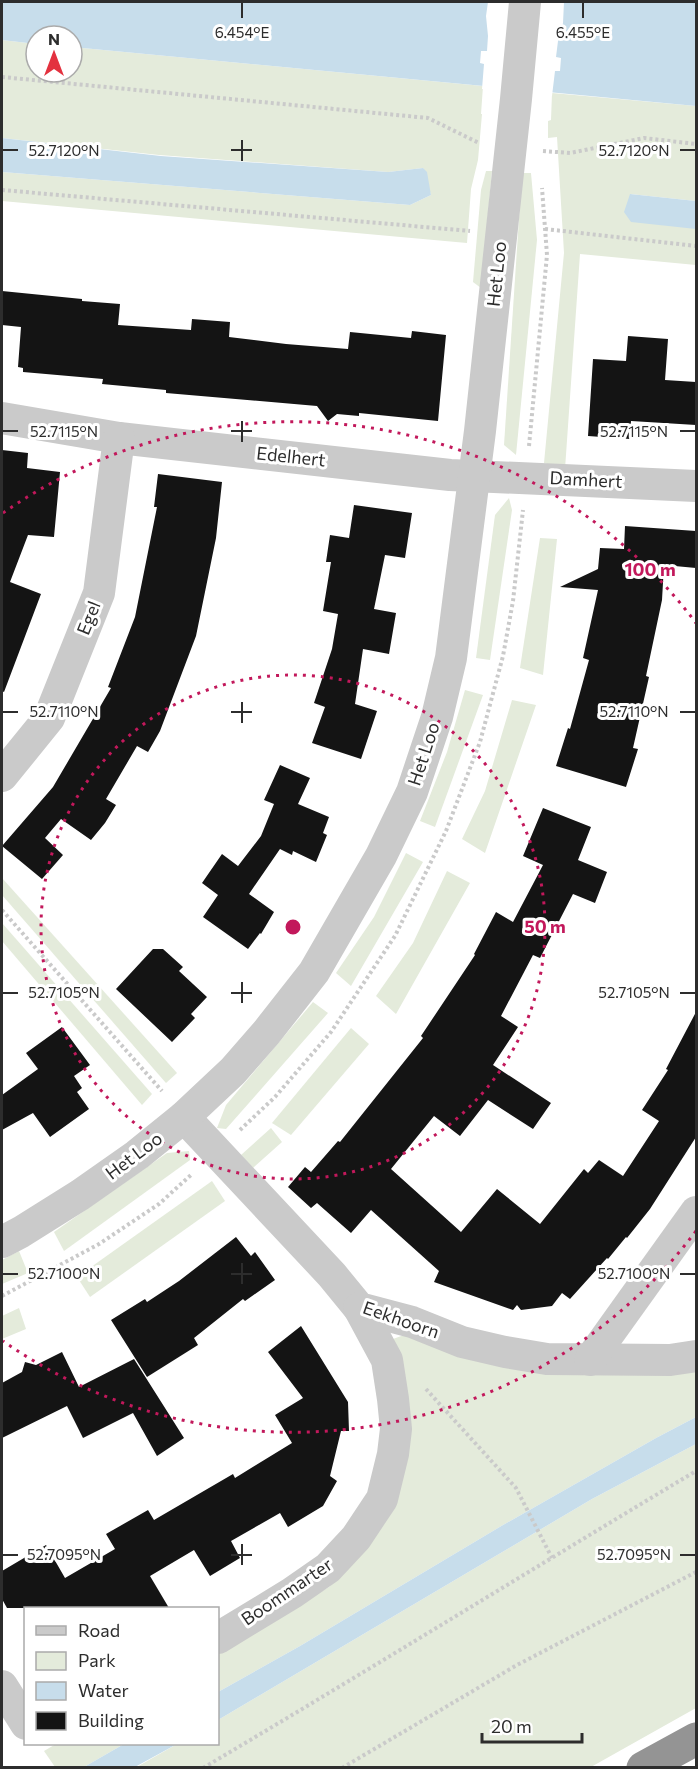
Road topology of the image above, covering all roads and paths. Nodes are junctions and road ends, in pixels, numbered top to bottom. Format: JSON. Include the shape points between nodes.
{"nodes":[{"id":1,"x":525,"y":2,"type":"edge"},
{"id":2,"x":2,"y":77,"type":"edge"},
{"id":3,"x":696,"y":144,"type":"edge"},
{"id":4,"x":510,"y":148,"type":"junction"},
{"id":5,"x":2,"y":190,"type":"edge"},
{"id":6,"x":545,"y":229,"type":"dead end"},
{"id":7,"x":472,"y":231,"type":"dead end"},
{"id":8,"x":696,"y":246,"type":"edge"},
{"id":9,"x":2,"y":418,"type":"edge"},
{"id":10,"x":119,"y":438,"type":"junction"},
{"id":11,"x":474,"y":477,"type":"junction"},
{"id":12,"x":696,"y":486,"type":"edge"},
{"id":13,"x":2,"y":777,"type":"edge"},
{"id":14,"x":2,"y":910,"type":"edge"},
{"id":15,"x":184,"y":1117,"type":"junction"},
{"id":16,"x":696,"y":1212,"type":"edge"},
{"id":17,"x":2,"y":1242,"type":"edge"},
{"id":18,"x":359,"y":1308,"type":"junction"},
{"id":19,"x":696,"y":1356,"type":"edge"},
{"id":20,"x":590,"y":1360,"type":"junction"},
{"id":21,"x":424,"y":1386,"type":"dead end"},
{"id":22,"x":696,"y":1471,"type":"edge"},
{"id":23,"x":552,"y":1557,"type":"junction"},
{"id":24,"x":696,"y":1572,"type":"edge"},
{"id":25,"x":219,"y":1637,"type":"edge"},
{"id":26,"x":2,"y":1686,"type":"edge"},
{"id":27,"x":24,"y":1721,"type":"edge"},
{"id":28,"x":696,"y":1738,"type":"edge"},
{"id":29,"x":203,"y":1767,"type":"edge"},
{"id":30,"x":342,"y":1767,"type":"edge"},
{"id":31,"x":643,"y":1767,"type":"edge"}],
"edges":[{"from":1,"to":4,"type":"street","name":"Het Loo"},
{"from":2,"to":4,"type":"path","via":[[428,118],[476,142]]},
{"from":3,"to":4,"type":"path","via":[[644,138],[570,153]]},
{"from":4,"to":11,"type":"street","name":"Het Loo"},
{"from":5,"to":7,"type":"path"},
{"from":6,"to":8,"type":"path"},
{"from":9,"to":10,"type":"street","name":"Edelhert"},
{"from":10,"to":11,"type":"street","name":"Edelhert"},
{"from":10,"to":13,"type":"street","name":"Egel","via":[[99,593],[49,718]]},
{"from":11,"to":12,"type":"street","name":"Damhert"},
{"from":11,"to":15,"type":"street","name":"Het Loo","via":[[451,658],[437,717],[412,792],[381,856],[314,972],[240,1063]]},
{"from":14,"to":15,"type":"path"},
{"from":15,"to":17,"type":"street","name":"Het Loo","via":[[80,1195]]},
{"from":15,"to":18,"type":"street","name":"Eekhoorn"},
{"from":16,"to":20,"type":"street"},
{"from":18,"to":20,"type":"street","name":"Eekhoorn","via":[[505,1353]]},
{"from":18,"to":25,"type":"street","name":"Boommarter","via":[[387,1360],[393,1399],[396,1429],[382,1498],[356,1538],[328,1568]]},
{"from":19,"to":20,"type":"street","name":"Eekhoorn","via":[[670,1360]]},
{"from":21,"to":23,"type":"path","via":[[516,1488]]},
{"from":22,"to":23,"type":"path"},
{"from":23,"to":29,"type":"path"},
{"from":24,"to":30,"type":"path","via":[[518,1665]]},
{"from":26,"to":27,"type":"street"},
{"from":28,"to":31,"type":"highway"}]}
